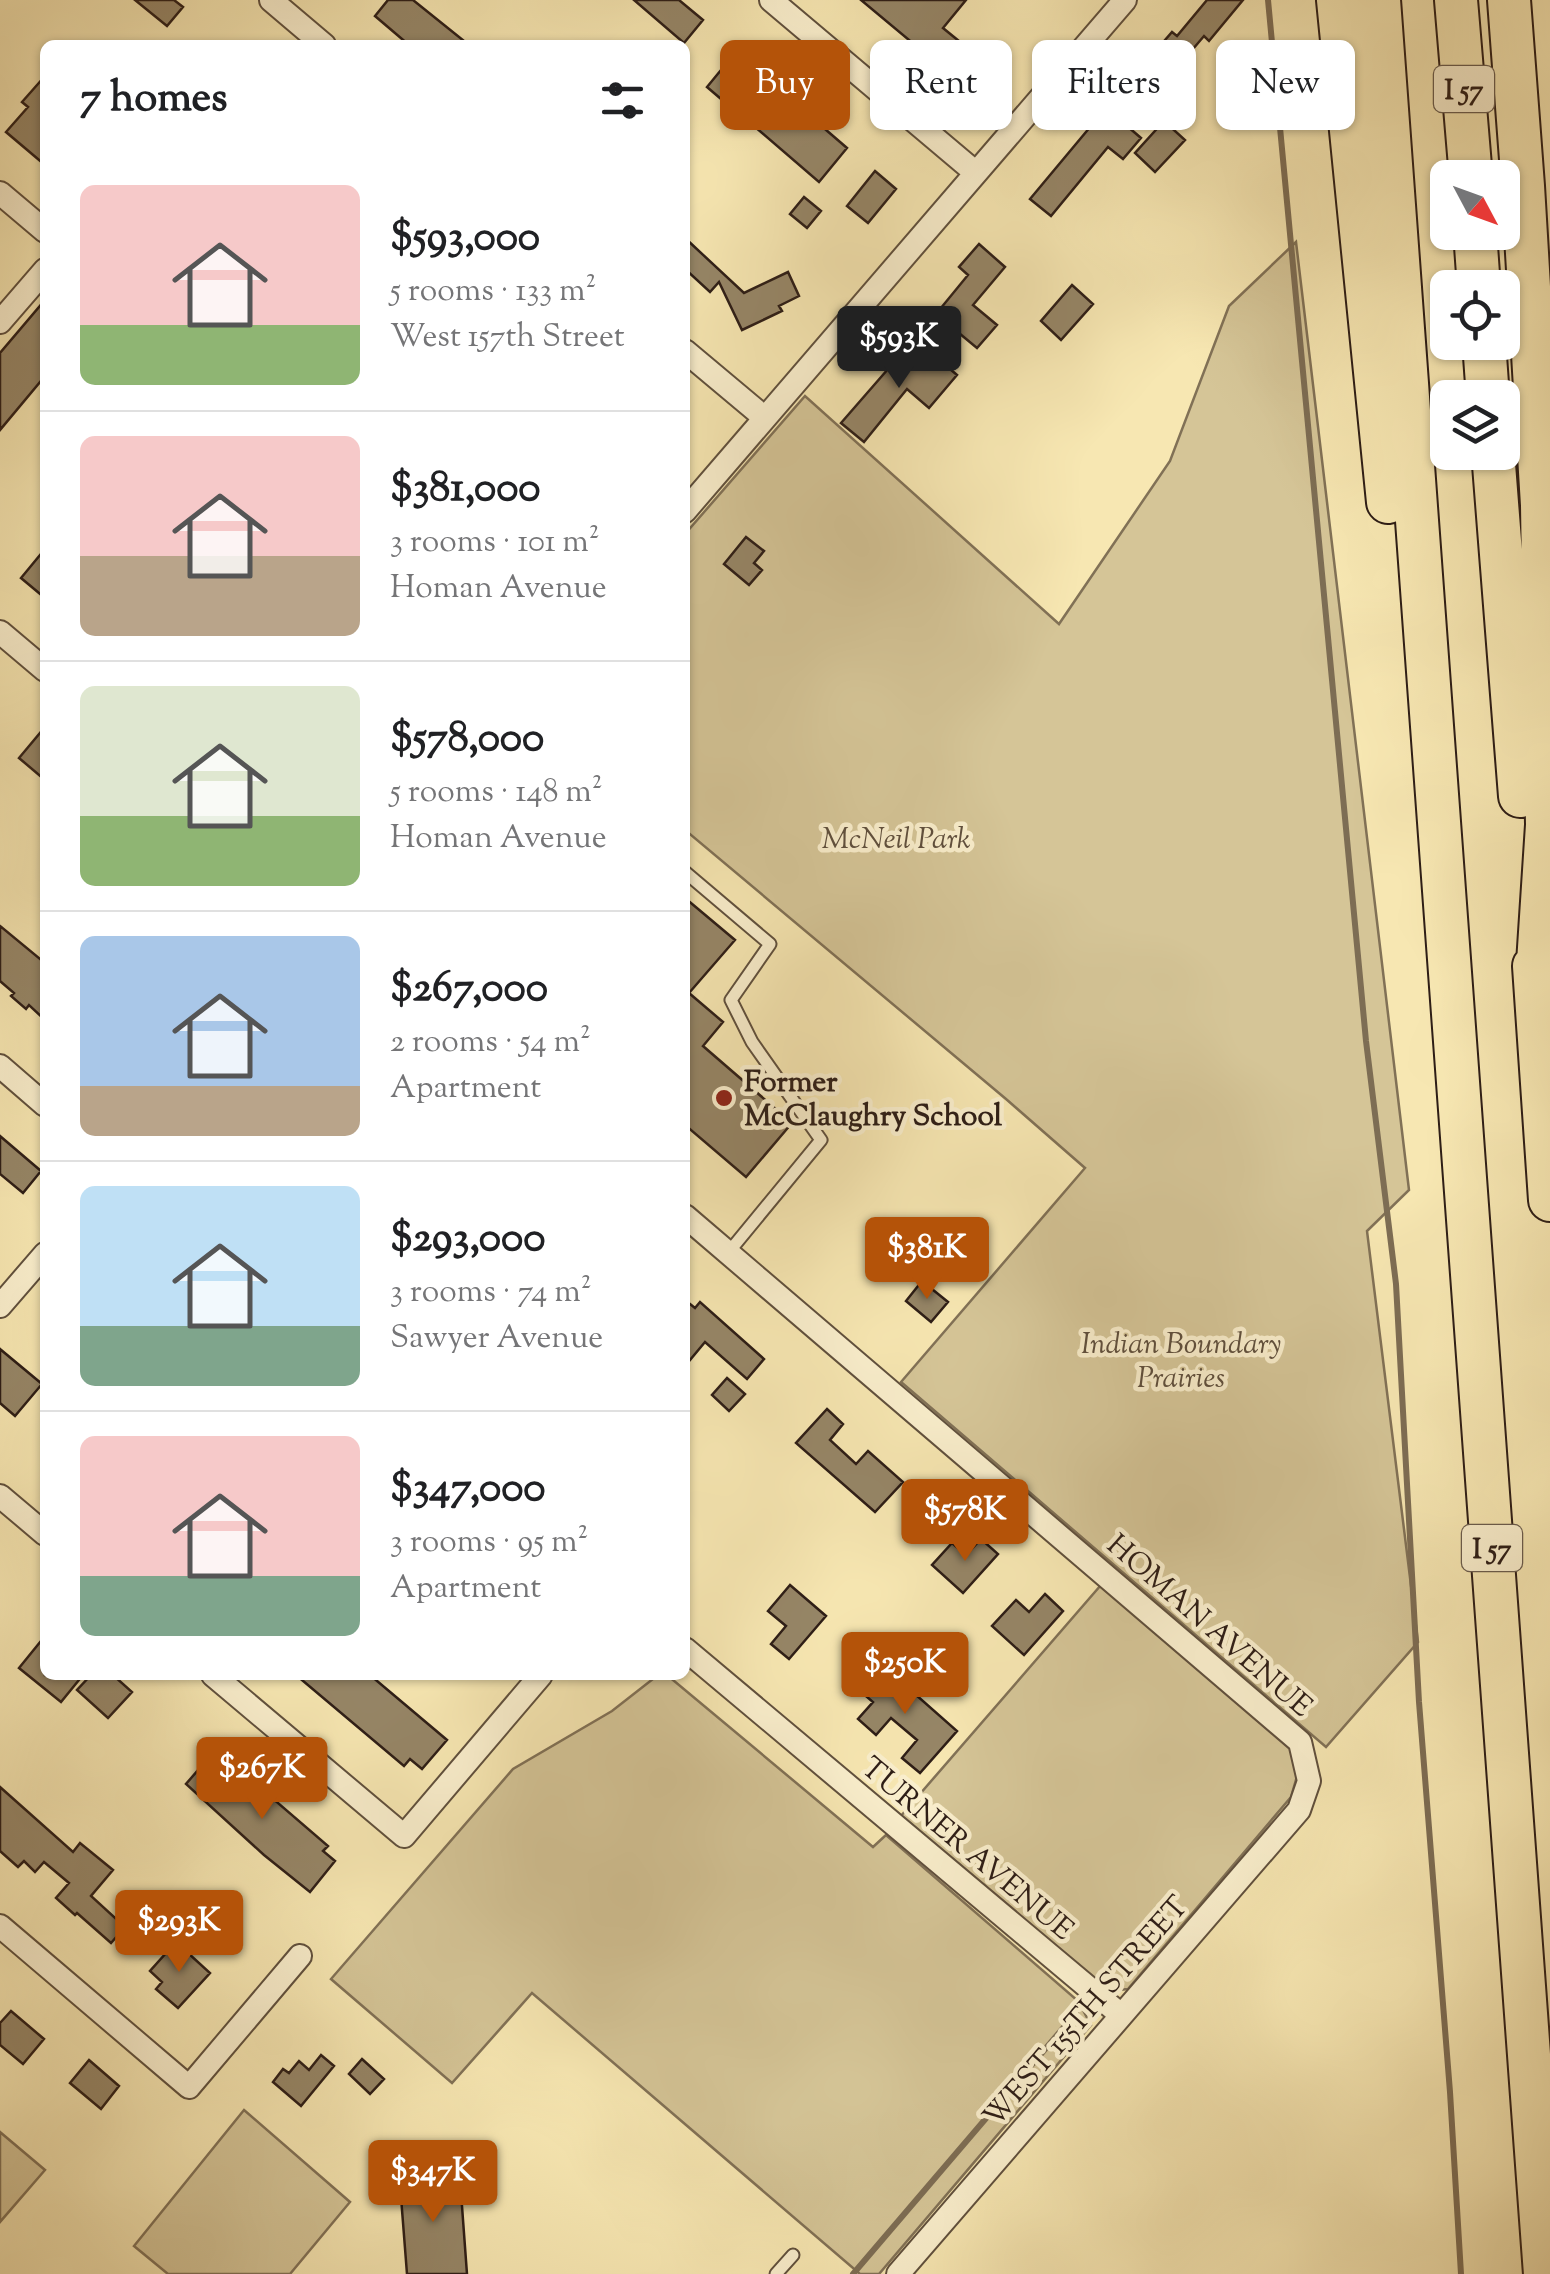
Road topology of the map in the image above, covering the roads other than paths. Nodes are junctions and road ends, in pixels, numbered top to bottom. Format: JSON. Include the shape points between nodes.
{"nodes":[{"id":1,"x":271,"y":0,"type":"edge"},
{"id":2,"x":771,"y":0,"type":"edge"},
{"id":3,"x":1125,"y":0,"type":"edge"},
{"id":4,"x":1338,"y":0,"type":"edge"},
{"id":5,"x":1378,"y":0,"type":"edge"},
{"id":6,"x":1456,"y":0,"type":"edge"},
{"id":7,"x":1508,"y":0,"type":"edge"},
{"id":8,"x":318,"y":40,"type":"edge"},
{"id":9,"x":1469,"y":160,"type":"edge"},
{"id":10,"x":976,"y":173,"type":"junction"},
{"id":11,"x":0,"y":193,"type":"edge"},
{"id":12,"x":40,"y":227,"type":"edge"},
{"id":13,"x":40,"y":276,"type":"edge"},
{"id":14,"x":0,"y":322,"type":"edge"},
{"id":15,"x":690,"y":355,"type":"edge"},
{"id":16,"x":765,"y":418,"type":"junction"},
{"id":17,"x":1493,"y":470,"type":"edge"},
{"id":18,"x":690,"y":505,"type":"edge"},
{"id":19,"x":0,"y":632,"type":"edge"},
{"id":20,"x":40,"y":666,"type":"edge"},
{"id":21,"x":1440,"y":823,"type":"junction"},
{"id":22,"x":690,"y":876,"type":"edge"},
{"id":23,"x":1536,"y":994,"type":"junction"},
{"id":24,"x":0,"y":1066,"type":"edge"},
{"id":25,"x":40,"y":1100,"type":"edge"},
{"id":26,"x":1550,"y":1200,"type":"edge"},
{"id":27,"x":690,"y":1220,"type":"edge"},
{"id":28,"x":728,"y":1253,"type":"junction"},
{"id":29,"x":40,"y":1260,"type":"edge"},
{"id":30,"x":0,"y":1306,"type":"edge"},
{"id":31,"x":0,"y":1496,"type":"edge"},
{"id":32,"x":40,"y":1530,"type":"edge"},
{"id":33,"x":690,"y":1653,"type":"edge"},
{"id":34,"x":219,"y":1680,"type":"edge"},
{"id":35,"x":537,"y":1680,"type":"edge"},
{"id":36,"x":1309,"y":1781,"type":"joint"},
{"id":37,"x":0,"y":1926,"type":"edge"},
{"id":38,"x":300,"y":1956,"type":"dead end"},
{"id":39,"x":1121,"y":2015,"type":"junction"},
{"id":40,"x":792,"y":2255,"type":"dead end"},
{"id":41,"x":776,"y":2274,"type":"edge"},
{"id":42,"x":898,"y":2274,"type":"edge"},
{"id":43,"x":1545,"y":2274,"type":"edge"}],
"edges":[{"from":1,"to":8,"type":"street"},
{"from":2,"to":10,"type":"street"},
{"from":3,"to":10,"type":"street"},
{"from":4,"to":21,"type":"highway","via":[[1388,509]]},
{"from":5,"to":21,"type":"highway","number":"I 57"},
{"from":6,"to":9,"type":"highway","number":"I 57"},
{"from":7,"to":23,"type":"highway","via":[[1542,506],[1547,825]]},
{"from":10,"to":16,"type":"street"},
{"from":11,"to":12,"type":"street"},
{"from":13,"to":14,"type":"street"},
{"from":15,"to":16,"type":"street"},
{"from":16,"to":18,"type":"street"},
{"from":17,"to":23,"type":"highway"},
{"from":19,"to":20,"type":"street"},
{"from":21,"to":43,"type":"highway","number":"I 57"},
{"from":22,"to":28,"type":"lane","via":[[770,944],[730,1000],[822,1140]]},
{"from":23,"to":26,"type":"highway"},
{"from":24,"to":25,"type":"street"},
{"from":27,"to":28,"type":"street","name":"HOMAN AVENUE"},
{"from":28,"to":36,"type":"street","name":"HOMAN AVENUE","via":[[1300,1742]]},
{"from":29,"to":30,"type":"street"},
{"from":31,"to":32,"type":"street"},
{"from":33,"to":39,"type":"street","name":"TURNER AVENUE"},
{"from":34,"to":35,"type":"street","via":[[404,1836]]},
{"from":36,"to":39,"type":"street","name":"WEST 155TH STREET","via":[[1299,1810]]},
{"from":37,"to":38,"type":"street","via":[[190,2087]]},
{"from":39,"to":42,"type":"street","name":"WEST 155TH STREET"},
{"from":40,"to":41,"type":"lane"}]}
